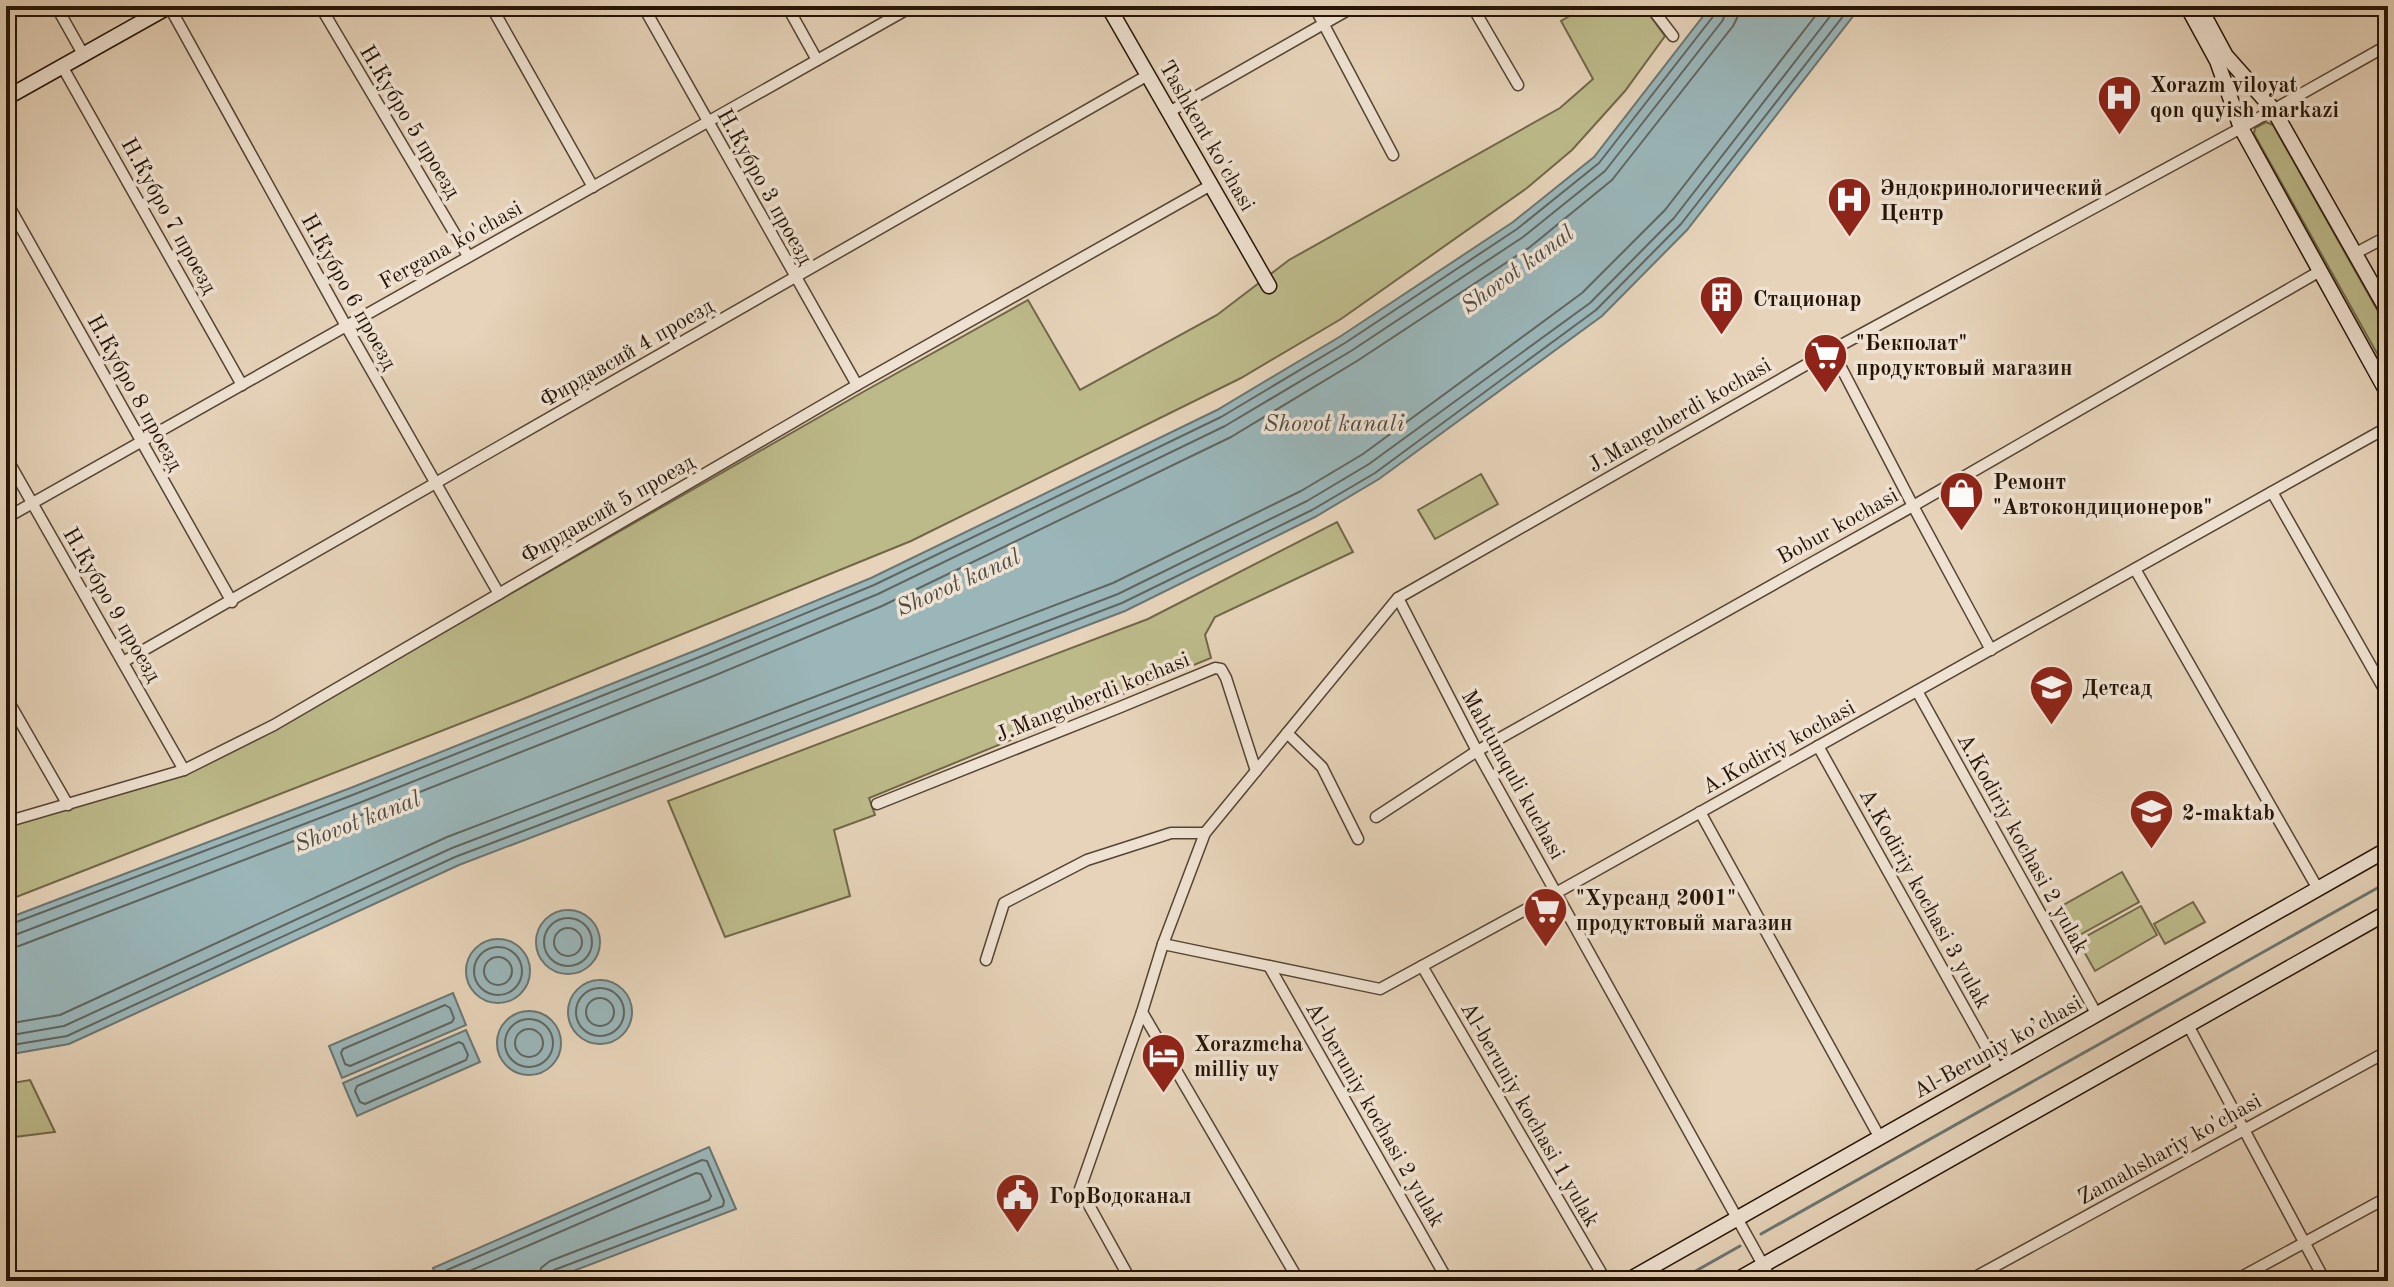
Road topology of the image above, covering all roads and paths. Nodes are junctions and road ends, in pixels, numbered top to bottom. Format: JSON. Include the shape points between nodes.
{"nodes":[{"id":1,"x":56,"y":6,"type":"edge"},
{"id":2,"x":170,"y":6,"type":"edge"},
{"id":3,"x":320,"y":6,"type":"edge"},
{"id":4,"x":491,"y":6,"type":"edge"},
{"id":5,"x":643,"y":6,"type":"edge"},
{"id":6,"x":787,"y":6,"type":"edge"},
{"id":7,"x":913,"y":6,"type":"edge"},
{"id":8,"x":1108,"y":6,"type":"edge"},
{"id":9,"x":1314,"y":6,"type":"edge"},
{"id":10,"x":1355,"y":6,"type":"edge"},
{"id":11,"x":1472,"y":6,"type":"edge"},
{"id":12,"x":1650,"y":6,"type":"edge"},
{"id":13,"x":2187,"y":6,"type":"edge"},
{"id":14,"x":2199,"y":6,"type":"edge"},
{"id":15,"x":1323,"y":24,"type":"junction"},
{"id":16,"x":1673,"y":36,"type":"dead end"},
{"id":17,"x":2388,"y":45,"type":"edge"},
{"id":18,"x":83,"y":54,"type":"junction"},
{"id":19,"x":817,"y":60,"type":"junction"},
{"id":20,"x":62,"y":66,"type":"junction"},
{"id":21,"x":1148,"y":75,"type":"junction"},
{"id":22,"x":1518,"y":85,"type":"dead end"},
{"id":23,"x":6,"y":98,"type":"edge"},
{"id":24,"x":2273,"y":109,"type":"junction"},
{"id":25,"x":1169,"y":112,"type":"junction"},
{"id":26,"x":708,"y":122,"type":"junction"},
{"id":27,"x":2241,"y":128,"type":"junction"},
{"id":28,"x":1393,"y":155,"type":"dead end"},
{"id":29,"x":1211,"y":185,"type":"junction"},
{"id":30,"x":593,"y":187,"type":"junction"},
{"id":31,"x":6,"y":201,"type":"edge"},
{"id":32,"x":2388,"y":236,"type":"edge"},
{"id":33,"x":2356,"y":253,"type":"junction"},
{"id":34,"x":468,"y":256,"type":"junction"},
{"id":35,"x":2320,"y":271,"type":"junction"},
{"id":36,"x":795,"y":278,"type":"junction"},
{"id":37,"x":1269,"y":286,"type":"dead end"},
{"id":38,"x":2388,"y":312,"type":"edge"},
{"id":39,"x":346,"y":326,"type":"junction"},
{"id":40,"x":1832,"y":350,"type":"junction"},
{"id":41,"x":242,"y":385,"type":"junction"},
{"id":42,"x":857,"y":385,"type":"junction"},
{"id":43,"x":2388,"y":394,"type":"edge"},
{"id":44,"x":2388,"y":427,"type":"edge"},
{"id":45,"x":140,"y":442,"type":"junction"},
{"id":46,"x":6,"y":457,"type":"edge"},
{"id":47,"x":435,"y":484,"type":"junction"},
{"id":48,"x":2272,"y":492,"type":"junction"},
{"id":49,"x":32,"y":503,"type":"junction"},
{"id":50,"x":1913,"y":506,"type":"junction"},
{"id":51,"x":6,"y":518,"type":"edge"},
{"id":52,"x":2135,"y":569,"type":"junction"},
{"id":53,"x":499,"y":594,"type":"junction"},
{"id":54,"x":1398,"y":598,"type":"junction"},
{"id":55,"x":232,"y":602,"type":"junction"},
{"id":56,"x":1991,"y":650,"type":"junction"},
{"id":57,"x":123,"y":662,"type":"junction"},
{"id":58,"x":1917,"y":691,"type":"junction"},
{"id":59,"x":2388,"y":696,"type":"edge"},
{"id":60,"x":6,"y":697,"type":"edge"},
{"id":61,"x":1287,"y":733,"type":"junction"},
{"id":62,"x":1818,"y":746,"type":"junction"},
{"id":63,"x":1477,"y":751,"type":"junction"},
{"id":64,"x":184,"y":770,"type":"junction"},
{"id":65,"x":1256,"y":771,"type":"junction"},
{"id":66,"x":877,"y":804,"type":"dead end"},
{"id":67,"x":68,"y":805,"type":"junction"},
{"id":68,"x":1700,"y":812,"type":"junction"},
{"id":69,"x":1376,"y":817,"type":"dead end"},
{"id":70,"x":6,"y":822,"type":"edge"},
{"id":71,"x":1205,"y":833,"type":"junction"},
{"id":72,"x":1358,"y":839,"type":"dead end"},
{"id":73,"x":2388,"y":849,"type":"edge"},
{"id":74,"x":2318,"y":889,"type":"junction"},
{"id":75,"x":1556,"y":893,"type":"junction"},
{"id":76,"x":2388,"y":912,"type":"edge"},
{"id":77,"x":1163,"y":944,"type":"junction"},
{"id":78,"x":986,"y":960,"type":"dead end"},
{"id":79,"x":1269,"y":966,"type":"junction"},
{"id":80,"x":1422,"y":966,"type":"junction"},
{"id":81,"x":1142,"y":1012,"type":"junction"},
{"id":82,"x":2097,"y":1015,"type":"junction"},
{"id":83,"x":2188,"y":1025,"type":"junction"},
{"id":84,"x":2388,"y":1051,"type":"edge"},
{"id":85,"x":1999,"y":1070,"type":"junction"},
{"id":86,"x":2244,"y":1130,"type":"junction"},
{"id":87,"x":1880,"y":1138,"type":"junction"},
{"id":88,"x":2388,"y":1197,"type":"edge"},
{"id":89,"x":1737,"y":1219,"type":"junction"},
{"id":90,"x":2304,"y":1243,"type":"junction"},
{"id":91,"x":1763,"y":1265,"type":"junction"},
{"id":92,"x":1128,"y":1280,"type":"edge"},
{"id":93,"x":1299,"y":1281,"type":"edge"},
{"id":94,"x":1448,"y":1281,"type":"edge"},
{"id":95,"x":1606,"y":1281,"type":"edge"},
{"id":96,"x":1627,"y":1281,"type":"edge"},
{"id":97,"x":1735,"y":1281,"type":"edge"},
{"id":98,"x":1772,"y":1281,"type":"edge"},
{"id":99,"x":1968,"y":1281,"type":"edge"},
{"id":100,"x":2234,"y":1281,"type":"edge"},
{"id":101,"x":2325,"y":1281,"type":"edge"}],
"edges":[{"from":1,"to":18,"type":"street"},
{"from":2,"to":18,"type":"main road"},
{"from":2,"to":39,"type":"street","name":"Н.Кубро 6 проезд"},
{"from":3,"to":34,"type":"street","name":"Н.Кубро 5 проезд"},
{"from":4,"to":30,"type":"street"},
{"from":5,"to":26,"type":"street","name":"Н.Кубро 3 проезд"},
{"from":6,"to":19,"type":"street"},
{"from":7,"to":19,"type":"street","name":"Fergana ko'chasi"},
{"from":8,"to":21,"type":"main road","name":"Tashkent ko'chasi"},
{"from":9,"to":15,"type":"street"},
{"from":10,"to":15,"type":"street"},
{"from":11,"to":22,"type":"street"},
{"from":12,"to":16,"type":"street"},
{"from":13,"to":27,"type":"main road","via":[[2217,61]]},
{"from":14,"to":24,"type":"main road","via":[[2226,56]]},
{"from":15,"to":25,"type":"street"},
{"from":15,"to":28,"type":"street"},
{"from":17,"to":24,"type":"street","name":"J.Manguberdi kochasi"},
{"from":18,"to":20,"type":"main road"},
{"from":19,"to":26,"type":"street","name":"Fergana ko'chasi"},
{"from":20,"to":23,"type":"main road"},
{"from":20,"to":41,"type":"street","name":"Н.Кубро 7 проезд"},
{"from":21,"to":25,"type":"main road","name":"Tashkent ko'chasi"},
{"from":21,"to":36,"type":"street","name":"Фирдавсий 4 проезд"},
{"from":24,"to":27,"type":"street","name":"J.Manguberdi kochasi"},
{"from":24,"to":33,"type":"main road"},
{"from":25,"to":29,"type":"main road","name":"Tashkent ko'chasi"},
{"from":26,"to":30,"type":"street","name":"Fergana ko'chasi"},
{"from":26,"to":36,"type":"street","name":"Н.Кубро 3 проезд"},
{"from":27,"to":35,"type":"main road"},
{"from":27,"to":40,"type":"street","name":"J.Manguberdi kochasi"},
{"from":29,"to":37,"type":"main road","name":"Tashkent ko'chasi"},
{"from":29,"to":42,"type":"street","name":"Фирдавсий 5 проезд"},
{"from":30,"to":34,"type":"street","name":"Fergana ko'chasi"},
{"from":31,"to":45,"type":"street","name":"Н.Кубро 8 проезд"},
{"from":32,"to":33,"type":"street"},
{"from":33,"to":38,"type":"main road"},
{"from":34,"to":39,"type":"street","name":"Fergana ko'chasi"},
{"from":35,"to":43,"type":"main road"},
{"from":35,"to":50,"type":"street","name":"Bobur kochasi"},
{"from":36,"to":42,"type":"street","name":"Н.Кубро 3 проезд"},
{"from":36,"to":47,"type":"street","name":"Фирдавсий 4 проезд"},
{"from":39,"to":41,"type":"street","name":"Fergana ko'chasi"},
{"from":39,"to":47,"type":"street","name":"Н.Кубро 6 проезд"},
{"from":40,"to":50,"type":"street"},
{"from":40,"to":54,"type":"street","name":"J.Manguberdi kochasi"},
{"from":41,"to":45,"type":"street","name":"Fergana ko'chasi"},
{"from":42,"to":53,"type":"street","name":"Фирдавсий 5 проезд"},
{"from":44,"to":48,"type":"street","name":"A.Kodiriy kochasi"},
{"from":45,"to":49,"type":"street","name":"Fergana ko'chasi"},
{"from":45,"to":55,"type":"street","name":"Н.Кубро 8 проезд"},
{"from":46,"to":49,"type":"street","name":"Н.Кубро 9 проезд"},
{"from":47,"to":53,"type":"street","name":"Н.Кубро 6 проезд"},
{"from":47,"to":55,"type":"street","name":"Фирдавсий 4 проезд"},
{"from":48,"to":52,"type":"street","name":"A.Kodiriy kochasi"},
{"from":48,"to":59,"type":"street"},
{"from":49,"to":51,"type":"street","name":"Fergana ko'chasi"},
{"from":49,"to":57,"type":"street","name":"Н.Кубро 9 проезд"},
{"from":50,"to":56,"type":"street"},
{"from":50,"to":63,"type":"street","name":"Bobur kochasi"},
{"from":52,"to":56,"type":"street","name":"A.Kodiriy kochasi"},
{"from":52,"to":74,"type":"street"},
{"from":53,"to":64,"type":"street","name":"Фирдавсий 5 проезд","via":[[274,725]]},
{"from":54,"to":61,"type":"street","name":"J.Manguberdi kochasi"},
{"from":54,"to":63,"type":"street","name":"Mahtumquli kuchasi"},
{"from":55,"to":57,"type":"street","name":"Фирдавсий 4 проезд"},
{"from":56,"to":58,"type":"street","name":"A.Kodiriy kochasi"},
{"from":57,"to":64,"type":"street","name":"Н.Кубро 9 проезд"},
{"from":58,"to":62,"type":"street","name":"A.Kodiriy kochasi"},
{"from":58,"to":82,"type":"street","name":"A.Kodiriy kochasi 2 yulak"},
{"from":60,"to":67,"type":"street"},
{"from":61,"to":65,"type":"street","name":"J.Manguberdi kochasi"},
{"from":61,"to":72,"type":"street","via":[[1322,767]]},
{"from":62,"to":68,"type":"street","name":"A.Kodiriy kochasi"},
{"from":62,"to":85,"type":"street","name":"A.Kodiriy kochasi 3 yulak"},
{"from":63,"to":69,"type":"street","name":"Bobur kochasi"},
{"from":63,"to":75,"type":"street","name":"Mahtumquli kuchasi"},
{"from":64,"to":67,"type":"street","name":"Фирдавсий 5 проезд"},
{"from":65,"to":66,"type":"street","name":"J.Manguberdi kochasi","via":[[1226,678],[1215,668]]},
{"from":65,"to":71,"type":"street","name":"J.Manguberdi kochasi"},
{"from":67,"to":70,"type":"street","name":"Фирдавсий 5 проезд"},
{"from":68,"to":75,"type":"street","name":"A.Kodiriy kochasi"},
{"from":68,"to":87,"type":"street"},
{"from":71,"to":77,"type":"street","name":"J.Manguberdi kochasi"},
{"from":71,"to":78,"type":"street","via":[[1171,833],[1087,860],[1004,903]]},
{"from":73,"to":74,"type":"main road","name":"Al-Beruniy ko’chasi"},
{"from":74,"to":82,"type":"main road","name":"Al-Beruniy ko’chasi"},
{"from":75,"to":80,"type":"street","name":"A.Kodiriy kochasi"},
{"from":75,"to":89,"type":"street","name":"Mahtumquli kuchasi"},
{"from":76,"to":83,"type":"main road"},
{"from":77,"to":79,"type":"street","name":"A.Kodiriy kochasi"},
{"from":77,"to":81,"type":"street","name":"J.Manguberdi kochasi"},
{"from":79,"to":80,"type":"street","name":"A.Kodiriy kochasi","via":[[1380,989]]},
{"from":79,"to":94,"type":"street","name":"Al-beruniy kochasi 2 yulak"},
{"from":80,"to":95,"type":"street","name":"Al-beruniy kochasi 1 yulak"},
{"from":81,"to":92,"type":"street","name":"J.Manguberdi kochasi","via":[[1080,1189]]},
{"from":81,"to":93,"type":"street"},
{"from":82,"to":85,"type":"main road","name":"Al-Beruniy ko’chasi"},
{"from":83,"to":86,"type":"street"},
{"from":83,"to":91,"type":"main road"},
{"from":84,"to":86,"type":"street","name":"Zamahshariy ko'chasi"},
{"from":85,"to":87,"type":"main road","name":"Al-Beruniy ko’chasi"},
{"from":86,"to":90,"type":"street"},
{"from":86,"to":99,"type":"street","name":"Zamahshariy ko'chasi"},
{"from":87,"to":89,"type":"main road","name":"Al-Beruniy ko’chasi"},
{"from":88,"to":90,"type":"street"},
{"from":89,"to":91,"type":"street","name":"Mahtumquli kuchasi"},
{"from":89,"to":96,"type":"main road","name":"Al-Beruniy ko’chasi"},
{"from":90,"to":100,"type":"street"},
{"from":90,"to":101,"type":"street"},
{"from":91,"to":97,"type":"main road"},
{"from":91,"to":98,"type":"street","name":"Mahtumquli kuchasi"}]}
